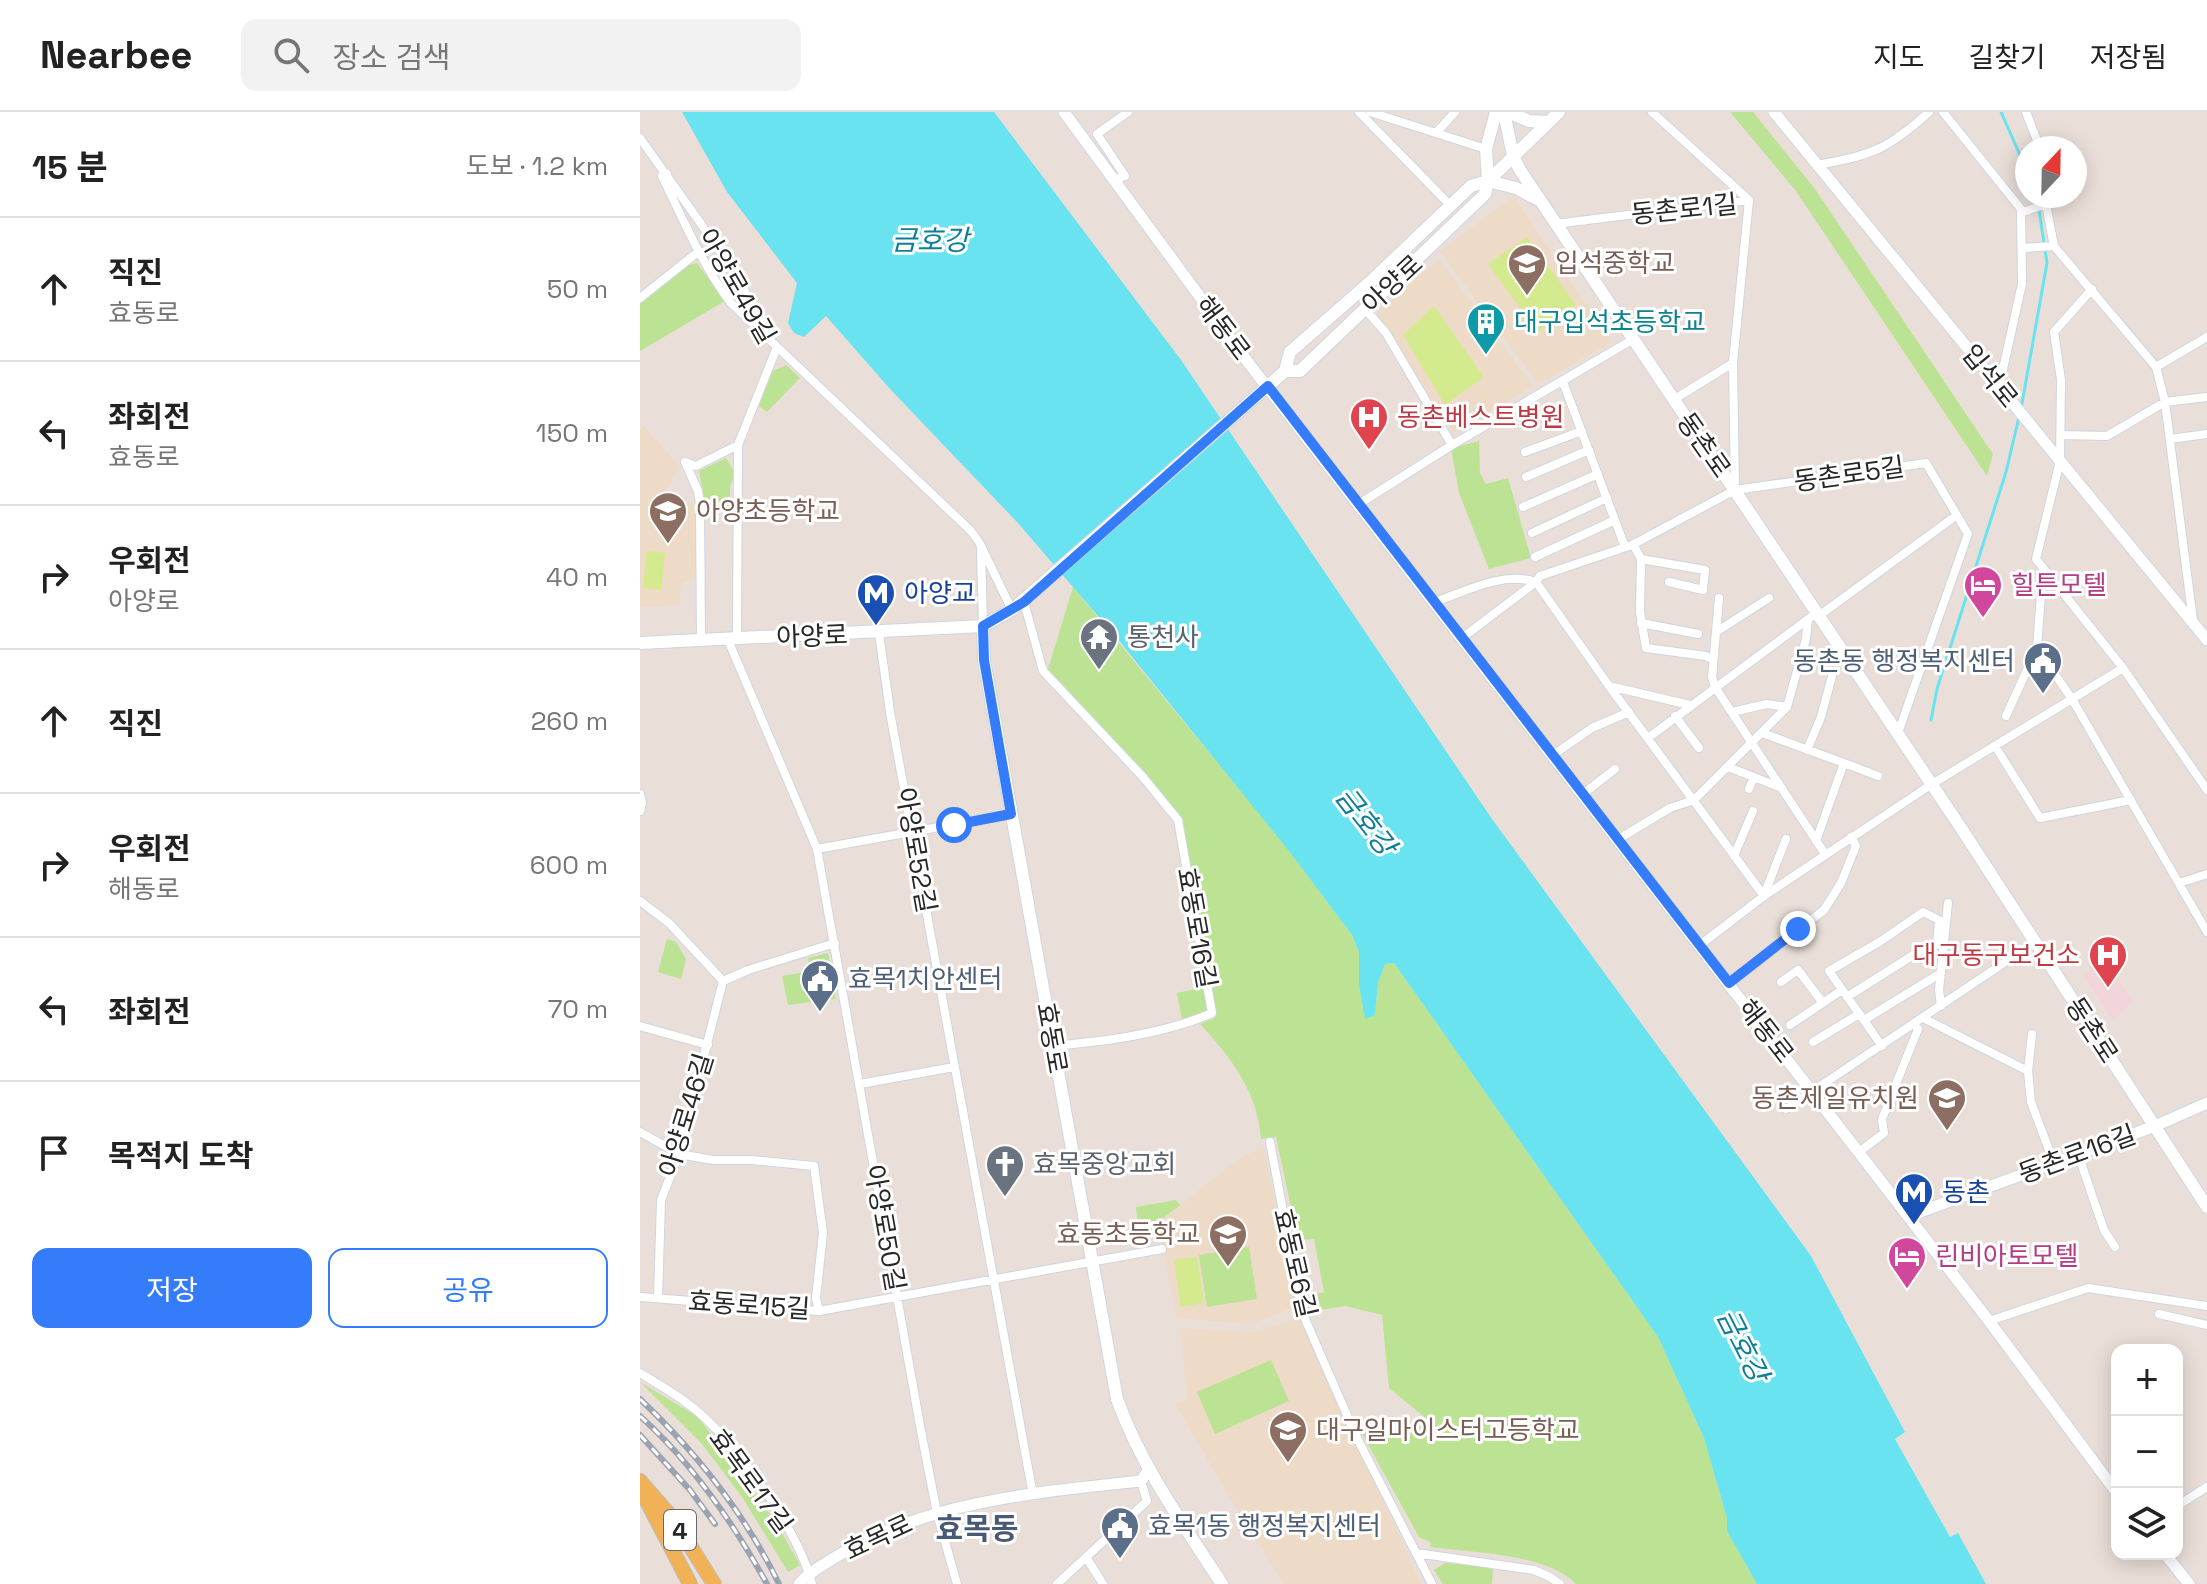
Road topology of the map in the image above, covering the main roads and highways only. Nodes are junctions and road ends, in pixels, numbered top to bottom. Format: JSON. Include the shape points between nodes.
{"nodes":[{"id":1,"x":1496,"y":112,"type":"edge"},
{"id":2,"x":1506,"y":112,"type":"edge"},
{"id":3,"x":1559,"y":112,"type":"edge"},
{"id":4,"x":1548,"y":122,"type":"junction"},
{"id":5,"x":1513,"y":156,"type":"junction"},
{"id":6,"x":1488,"y":181,"type":"junction"},
{"id":7,"x":1540,"y":201,"type":"junction"},
{"id":8,"x":1285,"y":371,"type":"junction"},
{"id":9,"x":983,"y":626,"type":"junction"},
{"id":10,"x":640,"y":643,"type":"edge"},
{"id":11,"x":2207,"y":1207,"type":"edge"},
{"id":12,"x":640,"y":1481,"type":"edge"},
{"id":13,"x":640,"y":1488,"type":"edge"},
{"id":14,"x":690,"y":1584,"type":"edge"},
{"id":15,"x":714,"y":1584,"type":"edge"},
{"id":16,"x":1222,"y":1584,"type":"edge"}],
"edges":[{"from":1,"to":6,"type":"main road","via":[[1486,149]]},
{"from":2,"to":4,"type":"main road"},
{"from":2,"to":5,"type":"main road","name":"동촌로"},
{"from":3,"to":4,"type":"main road","name":"아양로"},
{"from":4,"to":5,"type":"main road","name":"아양로"},
{"from":5,"to":6,"type":"main road","name":"아양로"},
{"from":5,"to":7,"type":"main road","name":"동촌로"},
{"from":6,"to":7,"type":"main road"},
{"from":6,"to":8,"type":"main road","name":"아양로","via":[[1471,186],[1290,352]]},
{"from":6,"to":8,"type":"main road","name":"아양로","via":[[1485,194],[1300,371]]},
{"from":7,"to":11,"type":"main road","name":"동촌로","via":[[1932,784]]},
{"from":8,"to":9,"type":"main road","name":"아양로","via":[[1024,602]]},
{"from":9,"to":10,"type":"main road","name":"아양로"},
{"from":9,"to":16,"type":"main road","name":"효동로","via":[[984,660],[1117,1399],[1145,1475]]},
{"from":12,"to":15,"type":"main road","number":"4","via":[[674,1520]]},
{"from":13,"to":14,"type":"main road"}]}
